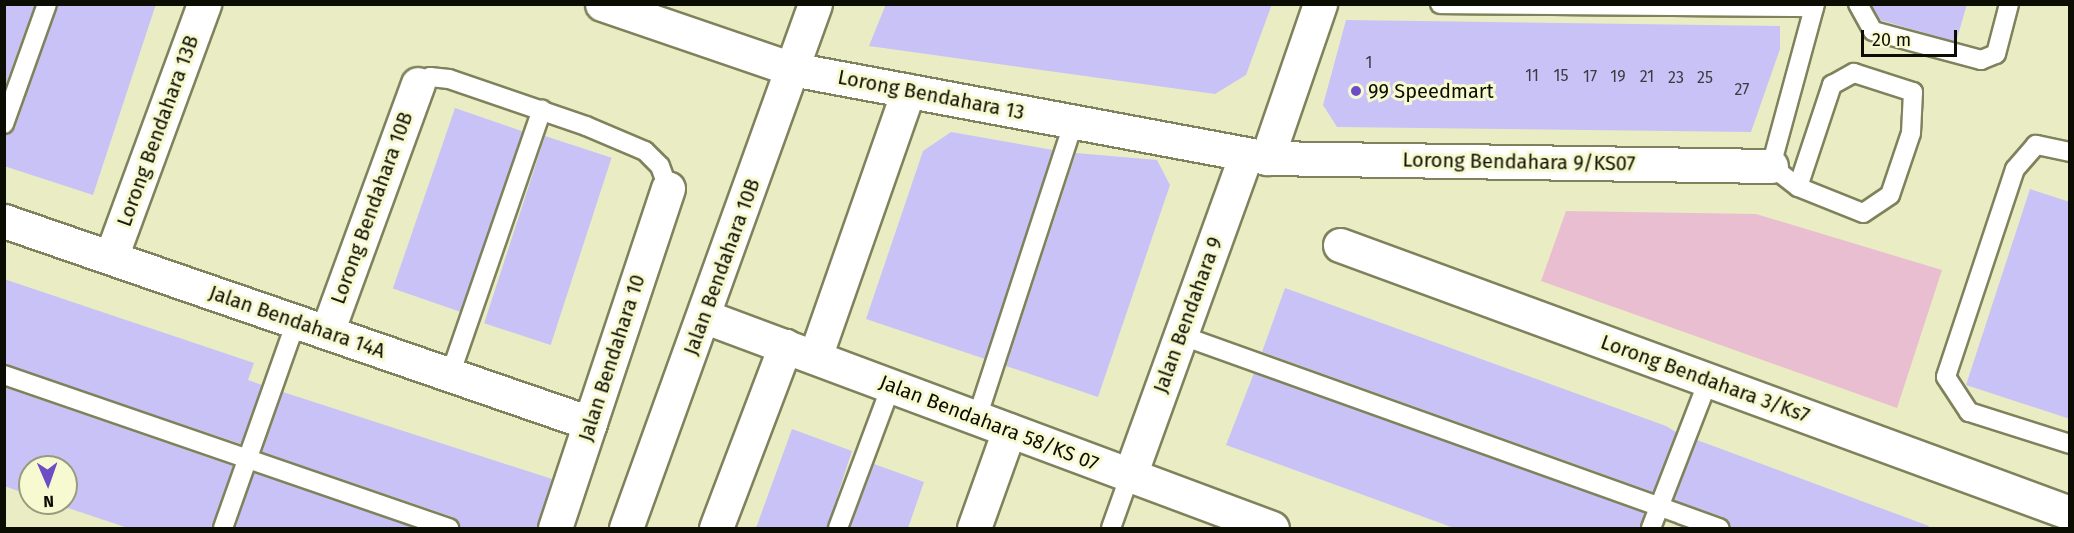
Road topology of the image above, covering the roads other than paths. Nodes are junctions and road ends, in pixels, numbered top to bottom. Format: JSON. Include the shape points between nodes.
{"nodes":[{"id":1,"x":46,"y":4,"type":"edge"},
{"id":2,"x":204,"y":4,"type":"edge"},
{"id":3,"x":602,"y":4,"type":"edge"},
{"id":4,"x":815,"y":4,"type":"edge"},
{"id":5,"x":1320,"y":4,"type":"edge"},
{"id":6,"x":1440,"y":4,"type":"edge"},
{"id":7,"x":1858,"y":4,"type":"edge"},
{"id":8,"x":2009,"y":4,"type":"edge"},
{"id":9,"x":1815,"y":6,"type":"edge"},
{"id":10,"x":792,"y":69,"type":"junction"},
{"id":11,"x":418,"y":84,"type":"joint"},
{"id":12,"x":908,"y":91,"type":"junction"},
{"id":13,"x":542,"y":110,"type":"junction"},
{"id":14,"x":1074,"y":122,"type":"junction"},
{"id":15,"x":4,"y":124,"type":"edge"},
{"id":16,"x":2070,"y":152,"type":"edge"},
{"id":17,"x":1256,"y":156,"type":"junction"},
{"id":18,"x":1771,"y":166,"type":"junction"},
{"id":19,"x":668,"y":188,"type":"joint"},
{"id":20,"x":1798,"y":188,"type":"junction"},
{"id":21,"x":4,"y":221,"type":"edge"},
{"id":22,"x":1340,"y":245,"type":"dead end"},
{"id":23,"x":111,"y":258,"type":"junction"},
{"id":24,"x":706,"y":317,"type":"junction"},
{"id":25,"x":311,"y":327,"type":"junction"},
{"id":26,"x":1180,"y":335,"type":"junction"},
{"id":27,"x":800,"y":352,"type":"junction"},
{"id":28,"x":4,"y":375,"type":"edge"},
{"id":29,"x":450,"y":375,"type":"junction"},
{"id":30,"x":1708,"y":381,"type":"junction"},
{"id":31,"x":891,"y":386,"type":"junction"},
{"id":32,"x":977,"y":418,"type":"junction"},
{"id":33,"x":590,"y":423,"type":"junction"},
{"id":34,"x":1009,"y":430,"type":"junction"},
{"id":35,"x":2070,"y":444,"type":"edge"},
{"id":36,"x":248,"y":458,"type":"junction"},
{"id":37,"x":1130,"y":475,"type":"junction"},
{"id":38,"x":1659,"y":507,"type":"junction"},
{"id":39,"x":2070,"y":513,"type":"edge"},
{"id":40,"x":1264,"y":527,"type":"edge"},
{"id":41,"x":223,"y":528,"type":"edge"},
{"id":42,"x":449,"y":528,"type":"edge"},
{"id":43,"x":555,"y":528,"type":"edge"},
{"id":44,"x":626,"y":528,"type":"edge"},
{"id":45,"x":716,"y":528,"type":"edge"},
{"id":46,"x":838,"y":528,"type":"edge"},
{"id":47,"x":974,"y":528,"type":"edge"},
{"id":48,"x":1111,"y":528,"type":"edge"},
{"id":49,"x":1651,"y":528,"type":"edge"},
{"id":50,"x":1719,"y":528,"type":"edge"}],
"edges":[{"from":1,"to":15,"type":"lane"},
{"from":2,"to":23,"type":"street","name":"Lorong Bendahara 13B"},
{"from":3,"to":10,"type":"street","name":"Lorong Bendahara 13"},
{"from":4,"to":10,"type":"street","name":"Jalan Bendahara 10B"},
{"from":5,"to":17,"type":"street","name":"Jalan Bendahara 9"},
{"from":6,"to":9,"type":"lane"},
{"from":7,"to":8,"type":"lane","via":[[1873,31],[1981,60],[1996,54]]},
{"from":9,"to":18,"type":"lane"},
{"from":10,"to":12,"type":"street","name":"Lorong Bendahara 13"},
{"from":10,"to":24,"type":"street","name":"Jalan Bendahara 10B"},
{"from":11,"to":13,"type":"lane","via":[[430,76],[449,79]]},
{"from":11,"to":25,"type":"street","name":"Lorong Bendahara 10B"},
{"from":12,"to":14,"type":"street","name":"Lorong Bendahara 13"},
{"from":12,"to":27,"type":"street"},
{"from":13,"to":19,"type":"lane","via":[[645,150],[660,166]]},
{"from":13,"to":29,"type":"lane"},
{"from":14,"to":17,"type":"street","name":"Lorong Bendahara 13"},
{"from":14,"to":32,"type":"lane"},
{"from":16,"to":35,"type":"lane","via":[[2036,145],[2015,169],[1946,377],[1969,412]]},
{"from":17,"to":18,"type":"street","name":"Lorong Bendahara 9/KS07"},
{"from":17,"to":26,"type":"street","name":"Jalan Bendahara 9"},
{"from":18,"to":20,"type":"lane"},
{"from":19,"to":33,"type":"street","name":"Jalan Bendahara 10"},
{"from":20,"to":20,"type":"lane","via":[[1863,213],[1890,195],[1911,133],[1913,93],[1854,73],[1832,85]]},
{"from":21,"to":23,"type":"street","name":"Jalan Bendahara 14A"},
{"from":22,"to":30,"type":"street","name":"Lorong Bendahara 3/Ks7"},
{"from":23,"to":25,"type":"street","name":"Jalan Bendahara 14A"},
{"from":24,"to":27,"type":"street","name":"Jalan Bendahara 58/KS 07"},
{"from":24,"to":44,"type":"street","name":"Jalan Bendahara 10B"},
{"from":25,"to":29,"type":"street","name":"Jalan Bendahara 14A"},
{"from":25,"to":36,"type":"lane"},
{"from":26,"to":37,"type":"street","name":"Jalan Bendahara 9"},
{"from":26,"to":38,"type":"lane"},
{"from":27,"to":31,"type":"street","name":"Jalan Bendahara 58/KS 07"},
{"from":27,"to":45,"type":"street"},
{"from":28,"to":36,"type":"lane"},
{"from":29,"to":33,"type":"street","name":"Jalan Bendahara 14A"},
{"from":30,"to":38,"type":"lane"},
{"from":30,"to":39,"type":"street","name":"Lorong Bendahara 3/Ks7"},
{"from":31,"to":32,"type":"street","name":"Jalan Bendahara 58/KS 07"},
{"from":31,"to":46,"type":"lane"},
{"from":32,"to":34,"type":"street","name":"Jalan Bendahara 58/KS 07"},
{"from":33,"to":43,"type":"street","name":"Jalan Bendahara 10"},
{"from":34,"to":37,"type":"street","name":"Jalan Bendahara 58/KS 07"},
{"from":34,"to":47,"type":"street"},
{"from":36,"to":41,"type":"lane"},
{"from":36,"to":42,"type":"lane"},
{"from":37,"to":40,"type":"street","name":"Jalan Bendahara 58/KS 07"},
{"from":37,"to":48,"type":"lane"},
{"from":38,"to":49,"type":"lane"},
{"from":38,"to":50,"type":"lane"}]}
